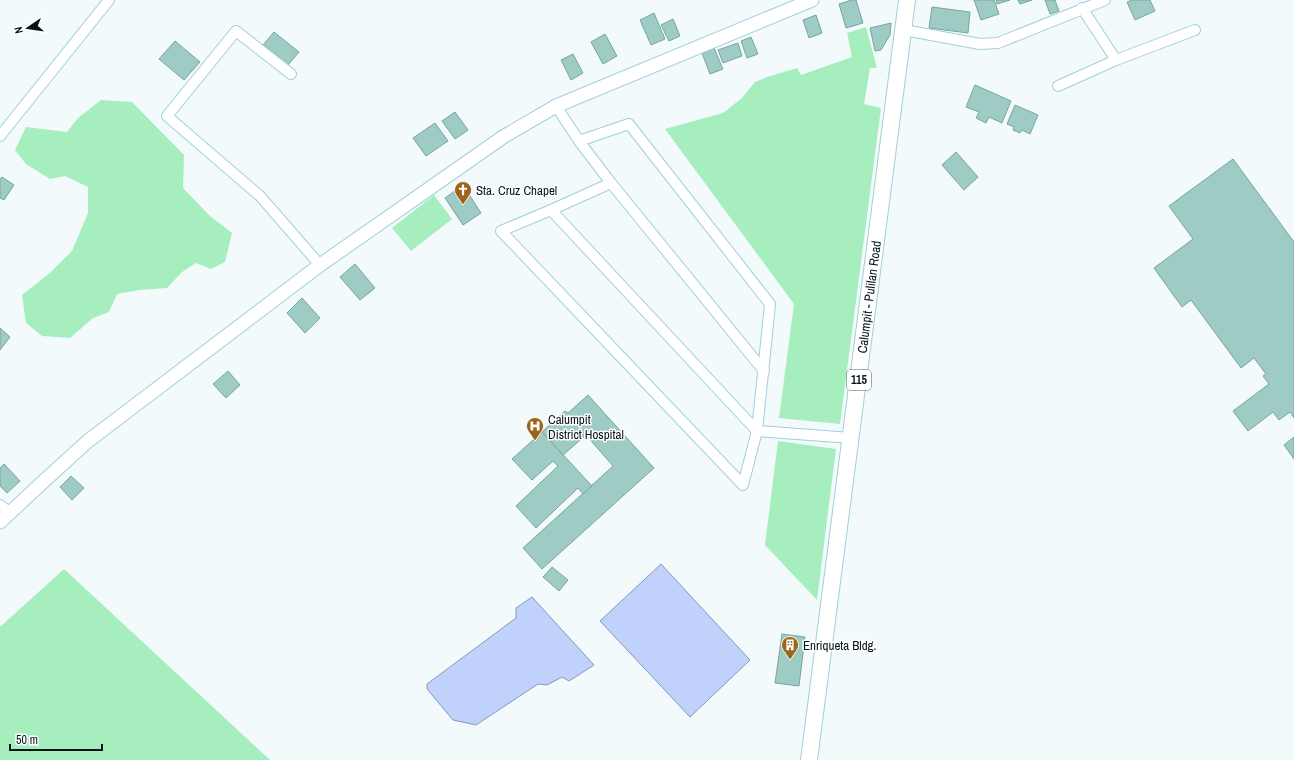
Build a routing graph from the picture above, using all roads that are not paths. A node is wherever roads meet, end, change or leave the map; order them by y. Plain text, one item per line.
1 (109, 0) edge
2 (812, 0) edge
3 (907, 0) edge
4 (1104, 0) edge
5 (1082, 8) junction
6 (904, 30) junction
7 (1195, 30) dead end
8 (1116, 60) junction
9 (291, 74) dead end
10 (1058, 86) dead end
11 (556, 106) junction
12 (0, 136) edge
13 (579, 141) junction
14 (611, 183) junction
15 (551, 210) junction
16 (320, 265) junction
17 (764, 371) junction
18 (757, 430) junction
19 (851, 438) junction
20 (5, 509) edge
21 (0, 522) edge
22 (809, 760) edge

1 - 12 street
2 - 11 street
3 - 6 main road, Calumpit - Pulilan Road / 115
4 - 5 street
5 - 6 street
5 - 8 street
6 - 19 main road, Calumpit - Pulilan Road / 115
7 - 8 street
8 - 10 street
9 - 16 street
11 - 13 street
11 - 16 street
13 - 14 street
13 - 17 street
14 - 15 street
14 - 17 street
15 - 18 street
15 - 18 street
16 - 20 street
17 - 18 street
18 - 19 street
19 - 22 main road, Calumpit - Pulilan Road / 115
20 - 21 street

